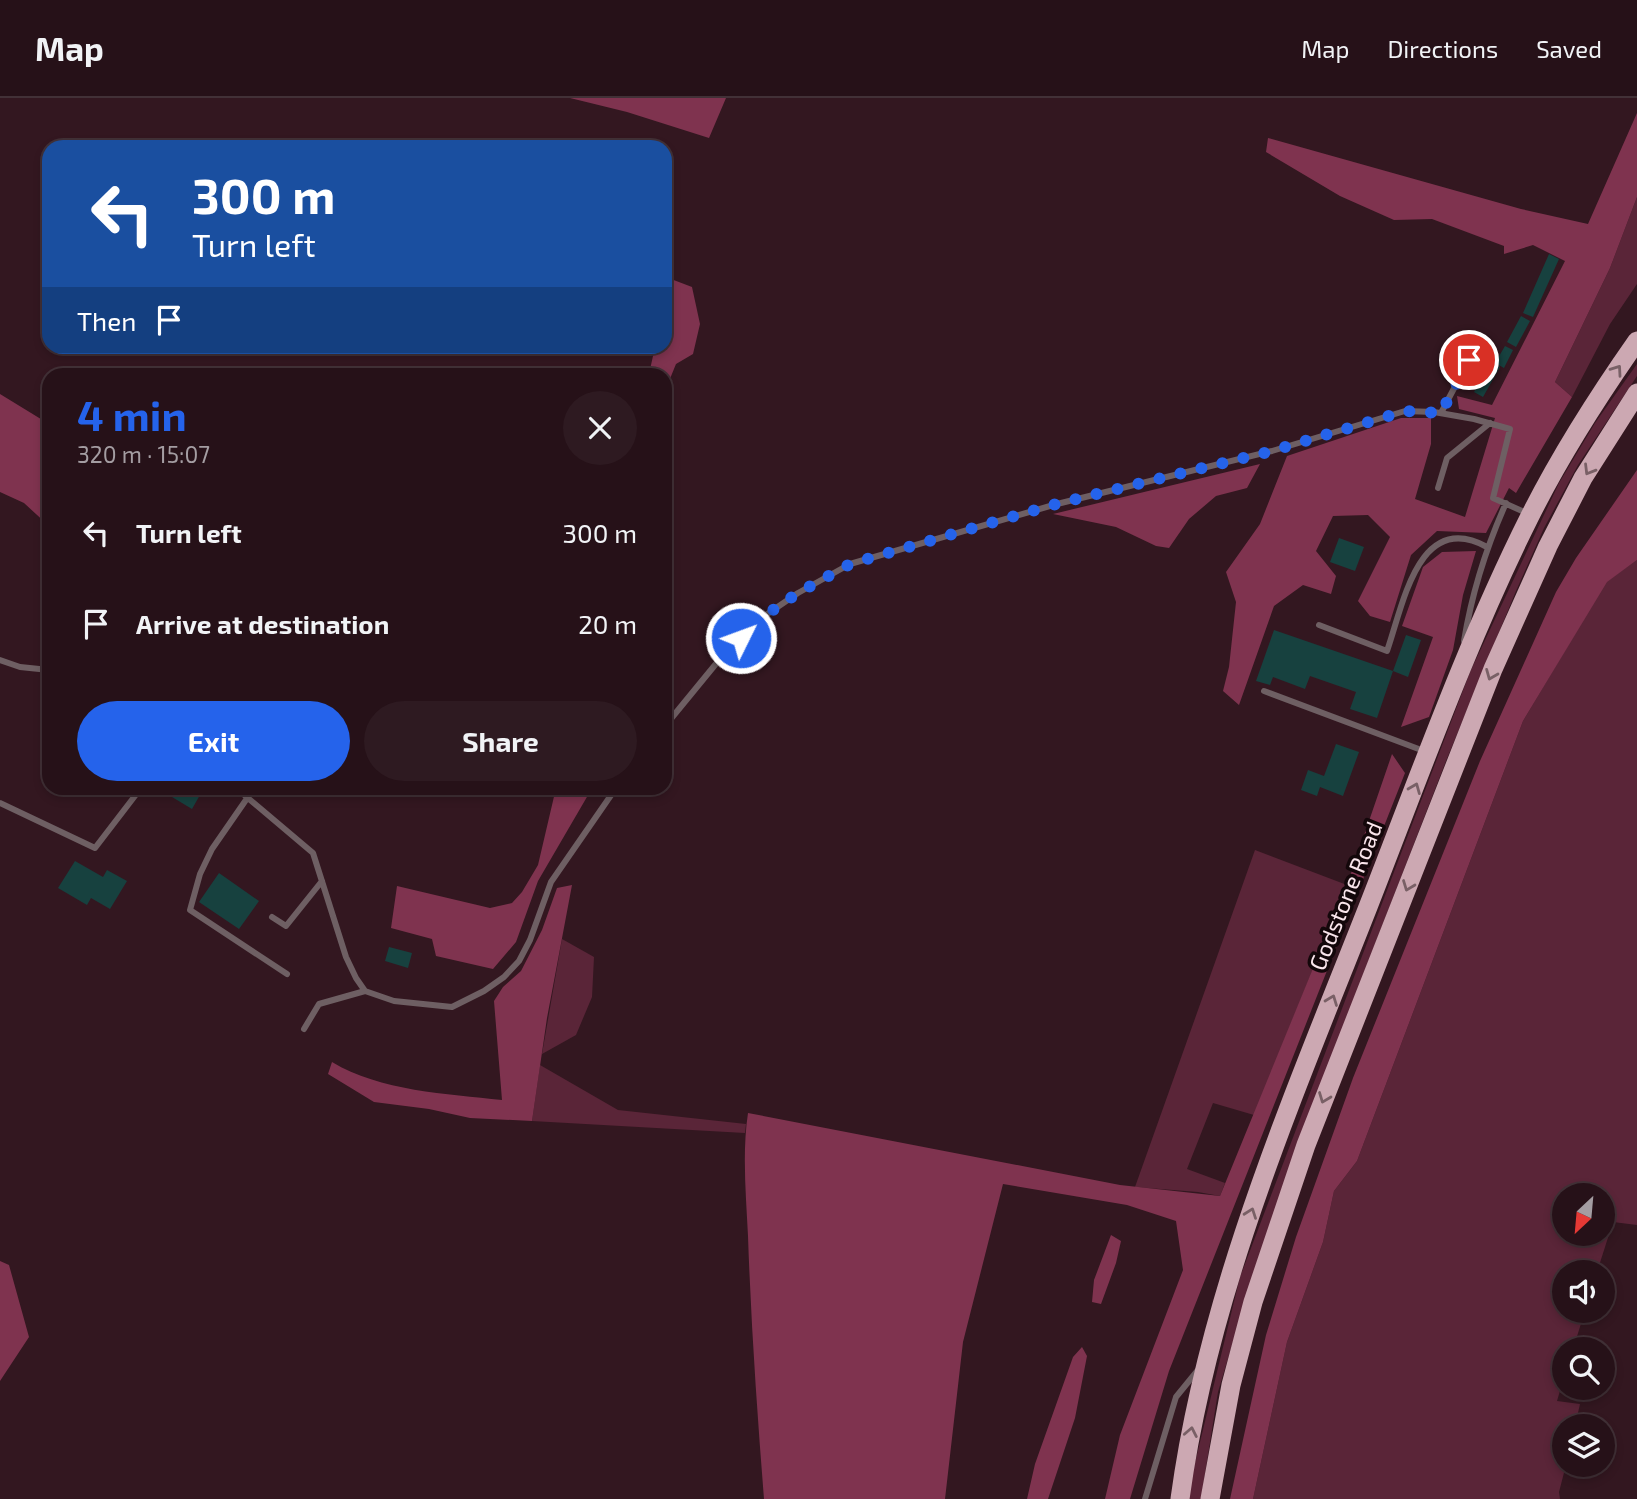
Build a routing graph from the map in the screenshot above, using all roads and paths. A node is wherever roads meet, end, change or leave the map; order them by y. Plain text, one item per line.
1 (1637, 341) edge
2 (1469, 360) dead end
3 (1637, 393) edge
4 (1441, 413) junction
5 (1490, 424) junction
6 (1438, 488) dead end
7 (1506, 503) junction
8 (1531, 515) junction
9 (1487, 547) junction
10 (1319, 625) dead end
11 (0, 660) edge
12 (42, 669) edge
13 (1461, 671) junction
14 (1264, 691) dead end
15 (672, 717) edge
16 (1429, 754) junction
17 (137, 795) edge
18 (246, 795) edge
19 (612, 795) edge
20 (248, 797) junction
21 (0, 803) edge
22 (322, 881) junction
23 (272, 917) dead end
24 (287, 974) dead end
25 (365, 991) junction
26 (304, 1029) dead end
27 (1206, 1361) junction
28 (1145, 1499) edge
29 (1180, 1499) edge
30 (1210, 1499) edge

8 -> 1 highway, Godstone Road
2 - 4 lane
3 -> 30 highway
4 - 5 lane
4 - 15 lane
5 - 6 lane
5 - 7 lane
7 - 8 lane
7 - 9 lane
8 - 13 highway, Godstone Road
9 - 10 lane
9 - 13 lane
11 - 12 lane
13 - 16 highway, Godstone Road
14 - 16 lane
27 -> 16 highway, Godstone Road
17 - 21 lane
18 - 20 lane
19 - 25 lane
20 - 22 lane
20 - 24 lane
22 - 23 lane
22 - 25 lane
25 - 26 lane
27 - 28 lane
29 -> 27 highway, Godstone Road

